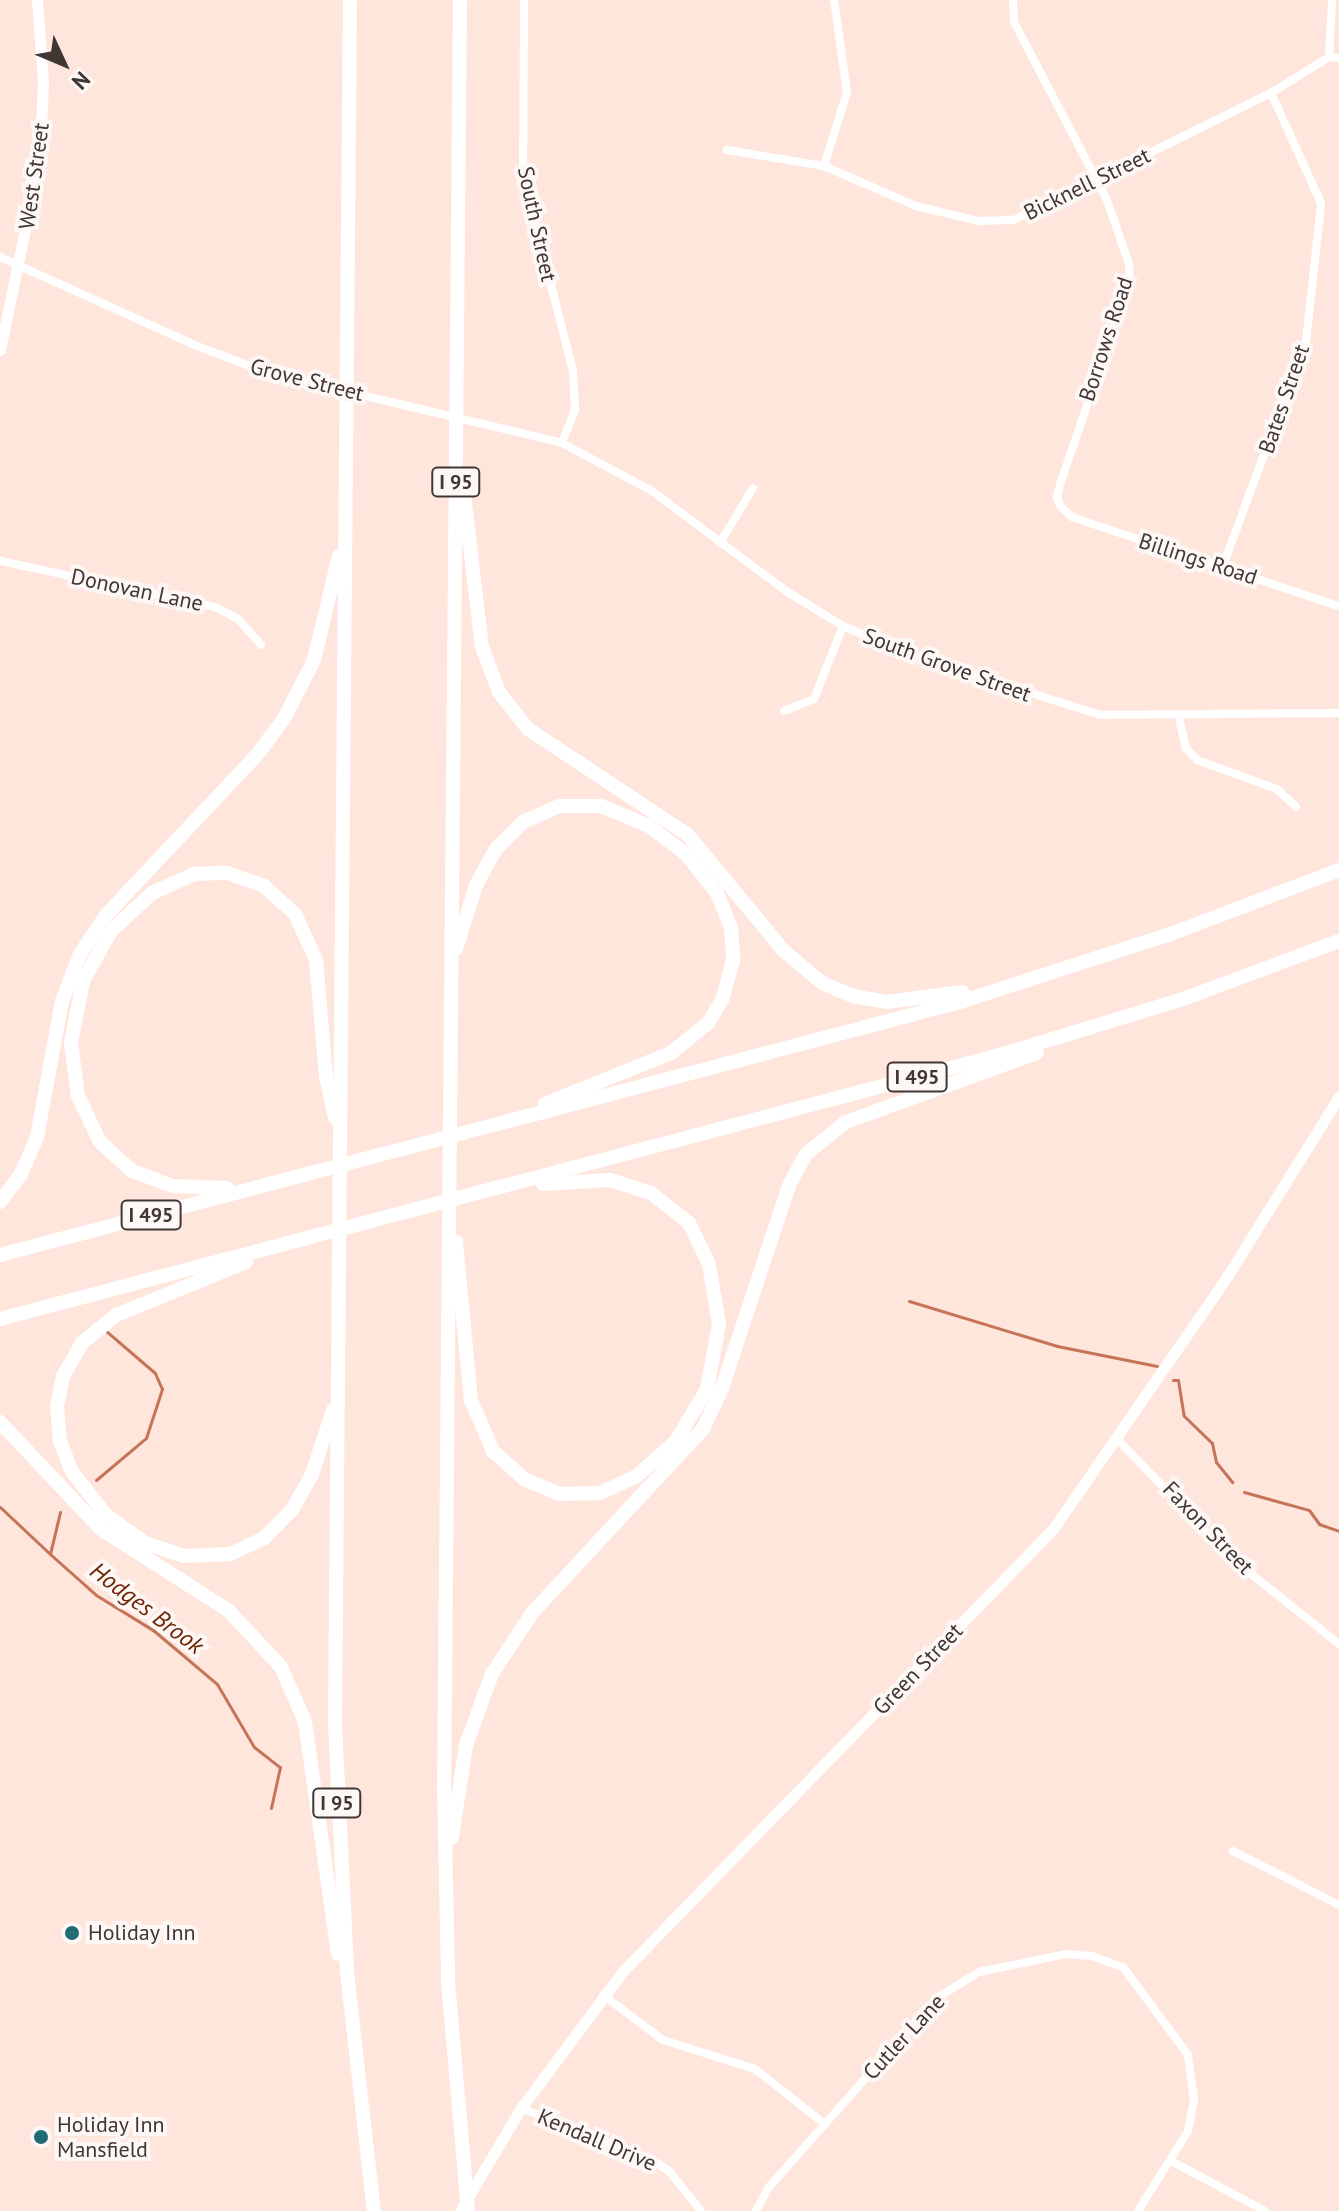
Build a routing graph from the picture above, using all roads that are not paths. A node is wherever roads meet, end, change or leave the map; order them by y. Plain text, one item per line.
1 (37, 0) edge
2 (350, 0) edge
3 (460, 0) edge
4 (524, 0) edge
5 (834, 0) edge
6 (1013, 0) edge
7 (1332, 0) edge
8 (1334, 57) edge
9 (1271, 93) junction
10 (727, 150) dead end
11 (824, 166) junction
12 (1096, 180) junction
13 (0, 257) edge
14 (19, 266) junction
15 (0, 350) edge
16 (456, 436) junction
17 (562, 443) junction
18 (604, 463) joint
19 (753, 488) dead end
20 (1061, 507) joint
21 (346, 528) junction
22 (720, 543) junction
23 (0, 561) edge
24 (1223, 566) junction
25 (1338, 606) edge
26 (843, 626) junction
27 (261, 645) dead end
28 (784, 711) dead end
29 (1339, 713) edge
30 (1179, 718) junction
31 (1296, 807) dead end
32 (1339, 870) edge
33 (1339, 941) edge
34 (451, 964) junction
35 (1064, 970) junction
36 (1146, 1011) junction
37 (1339, 1097) edge
38 (488, 1127) junction
39 (340, 1142) junction
40 (302, 1175) junction
41 (488, 1191) junction
42 (0, 1202) edge
43 (449, 1206) junction
44 (301, 1239) junction
45 (0, 1255) edge
46 (0, 1319) edge
47 (337, 1394) junction
48 (0, 1422) edge
49 (1117, 1439) junction
50 (1339, 1644) edge
51 (1233, 1851) dead end
52 (1339, 1905) edge
53 (447, 1945) junction
54 (603, 1995) junction
55 (350, 2008) junction
56 (521, 2108) junction
57 (825, 2124) junction
58 (1173, 2162) junction
59 (374, 2211) edge
60 (460, 2211) edge
61 (468, 2211) edge
62 (701, 2211) edge
63 (756, 2211) edge
64 (1138, 2211) edge
65 (1265, 2211) edge

1 - 14 main road, West Street
2 - 21 highway, I 95
3 - 16 highway, I 95
4 - 17 street, South Street
5 - 11 street
6 - 12 street, Borrows Road
7 - 8 street
8 - 9 street, Bicknell Street
9 - 12 street, Bicknell Street
9 - 24 street, Bates Street
10 - 11 street, Bicknell Street
11 - 12 street, Bicknell Street
12 - 20 street, Borrows Road
13 - 14 street, Grove Street
14 - 15 main road, West Street
14 - 17 street, Grove Street
16 - 34 highway, I 95
16 - 35 highway
17 - 18 street, Grove Street
18 - 22 street, South Grove Street
19 - 22 street
20 - 24 street, Billings Road
21 - 39 highway, I 95
21 - 42 highway
22 - 26 street, South Grove Street
23 - 27 street, Donovan Lane
24 - 25 street, Billings Road
26 - 28 street
26 - 30 street, South Grove Street
29 - 30 street, South Grove Street
30 - 31 street
32 - 35 highway, I 495
33 - 36 highway, I 495
34 - 38 highway
34 - 43 highway, I 95
35 - 38 highway, I 495
36 - 41 highway, I 495
36 - 53 highway
37 - 49 main road, Green Street
38 - 40 highway, I 495
39 - 40 highway
39 - 47 highway, I 95
40 - 45 highway, I 495
41 - 43 highway
41 - 44 highway, I 495
43 - 53 highway, I 95
44 - 46 highway, I 495
44 - 47 highway
47 - 55 highway, I 95
48 - 55 highway
49 - 50 street, Faxon Street
49 - 54 main road, Green Street
51 - 52 street
53 - 61 highway, I 95
54 - 56 main road, Green Street
54 - 57 street
55 - 59 highway, I 95
56 - 60 main road, Green Street
56 - 62 street, Kendall Drive
57 - 58 street, Cutler Lane
57 - 63 street, Cutler Lane
58 - 64 street
58 - 65 street

